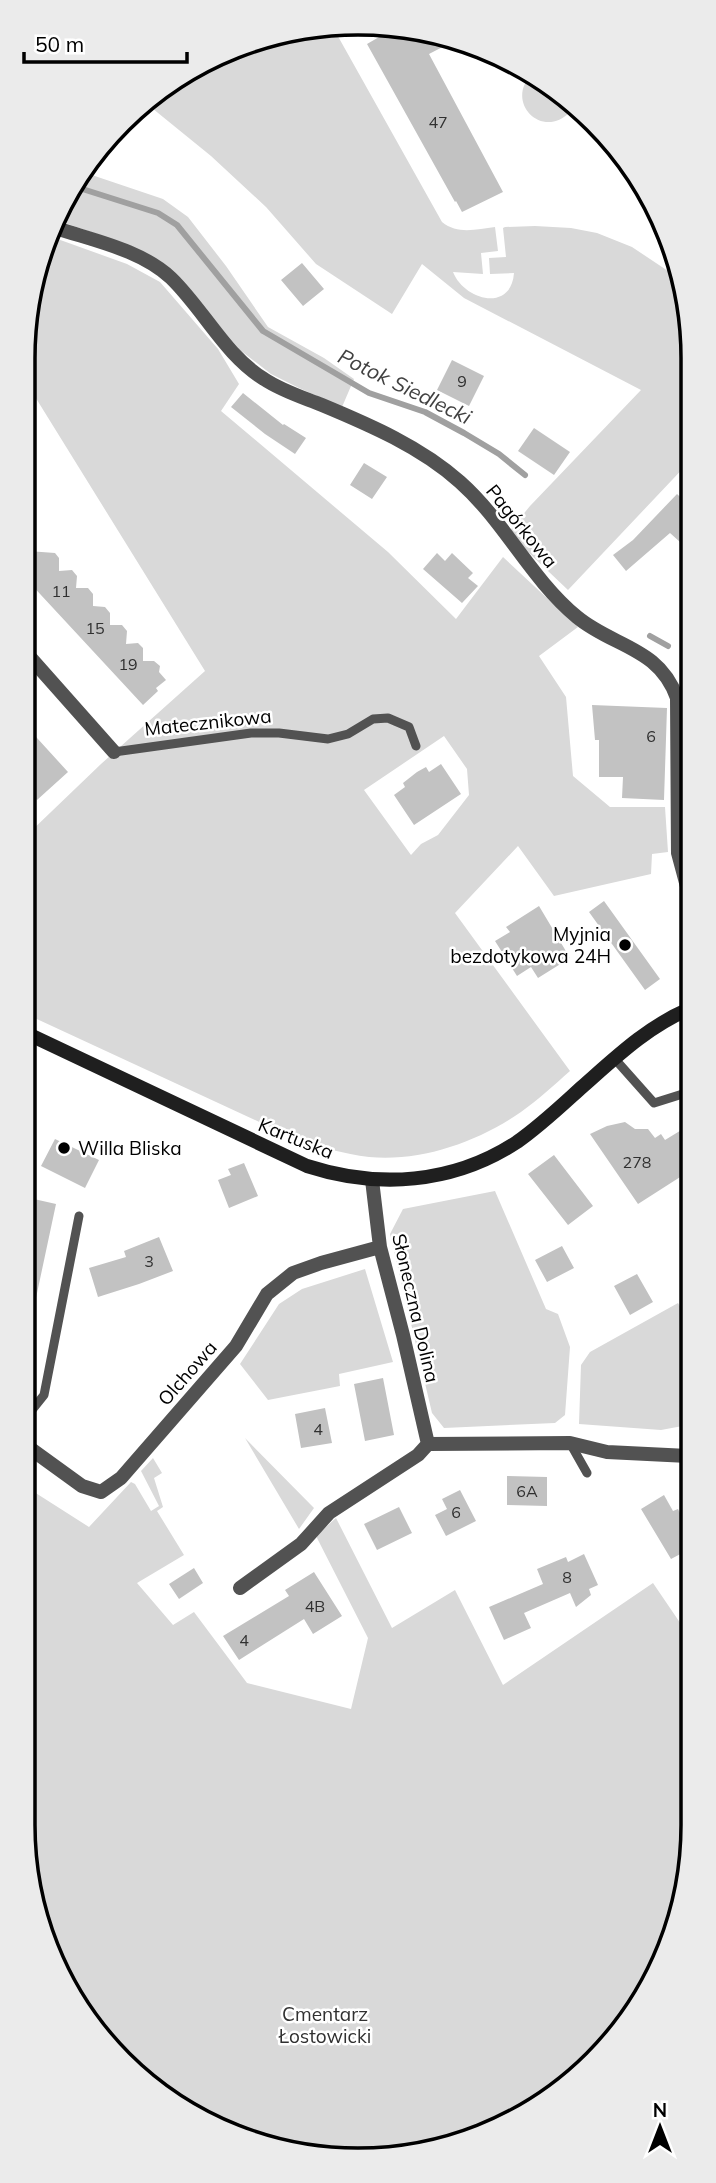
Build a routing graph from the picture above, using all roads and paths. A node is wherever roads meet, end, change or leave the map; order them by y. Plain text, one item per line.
1 (62, 230) edge
2 (35, 664) edge
3 (416, 746) dead end
4 (114, 752) joint
5 (681, 864) edge
6 (681, 1013) edge
7 (35, 1037) edge
8 (614, 1058) junction
9 (681, 1095) edge
10 (372, 1180) junction
11 (79, 1216) dead end
12 (380, 1247) junction
13 (35, 1406) edge
14 (570, 1443) junction
15 (428, 1444) junction
16 (35, 1452) edge
17 (681, 1456) edge
18 (587, 1473) dead end
19 (240, 1588) dead end

1 - 5 street, Pagórkowa
2 - 4 street, Matecznikowa
3 - 4 lane, Matecznikowa
6 - 8 street, Kartuska
7 - 10 street, Kartuska
8 - 9 lane
8 - 10 street, Kartuska
10 - 12 street, Słoneczna Dolina
11 - 13 lane
12 - 15 street, Słoneczna Dolina
12 - 16 street, Olchowa
14 - 15 street
14 - 17 street
14 - 18 lane
15 - 19 street

